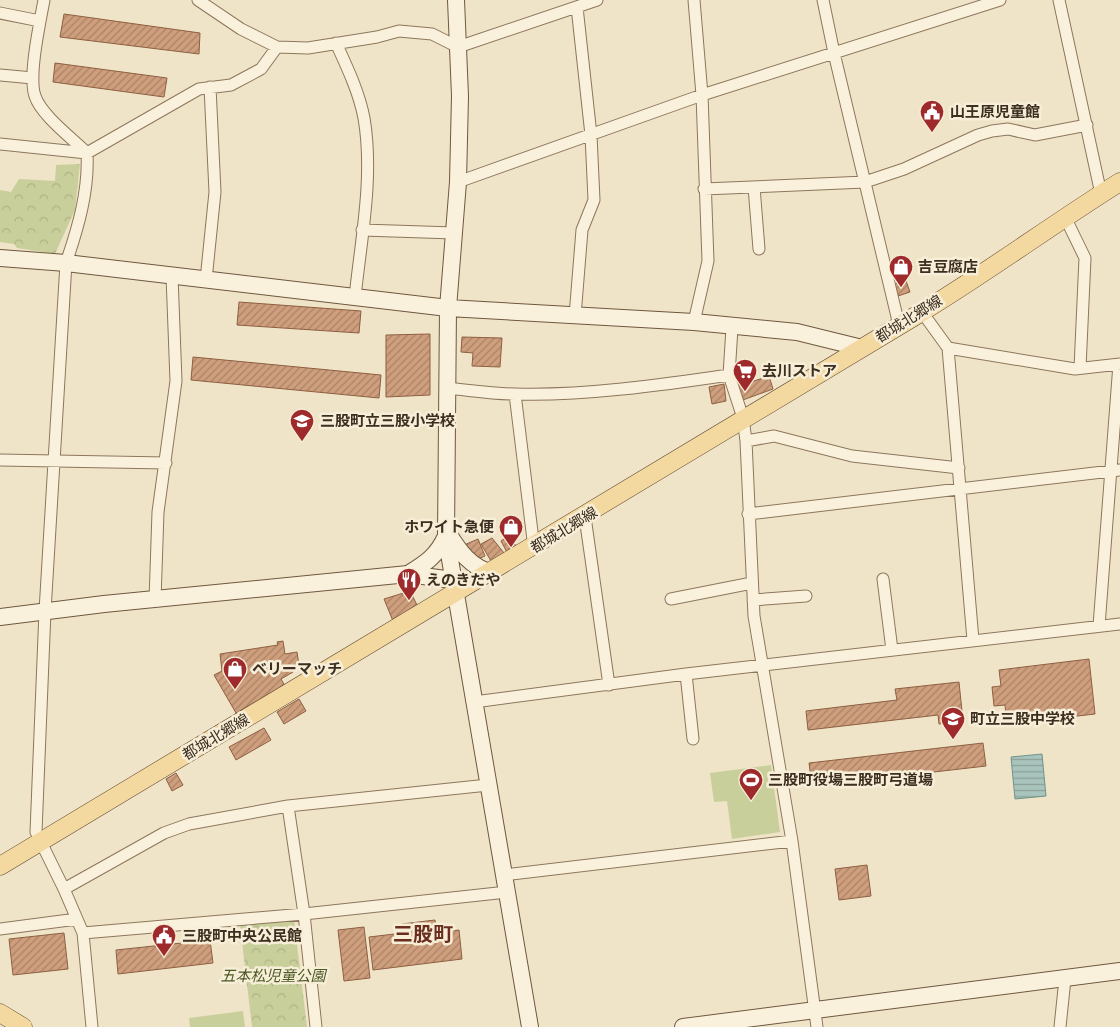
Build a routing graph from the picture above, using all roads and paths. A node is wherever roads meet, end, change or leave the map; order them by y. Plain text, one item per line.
1 (44, 0) edge
2 (198, 0) edge
3 (456, 0) edge
4 (597, 0) edge
5 (694, 0) edge
6 (823, 0) edge
7 (1000, 0) edge
8 (1059, 0) edge
9 (577, 7) junction
10 (0, 13) edge
11 (40, 21) junction
12 (336, 43) junction
13 (277, 47) junction
14 (458, 47) junction
15 (834, 53) junction
16 (0, 75) edge
17 (33, 78) junction
18 (210, 87) junction
19 (702, 95) junction
20 (1088, 125) junction
21 (591, 135) junction
22 (0, 144) edge
23 (87, 153) junction
24 (458, 182) junction
25 (866, 182) junction
26 (1120, 182) edge
27 (754, 187) junction
28 (704, 189) junction
29 (1101, 194) junction
30 (1065, 218) junction
31 (362, 230) junction
32 (454, 234) junction
33 (758, 249) dead end
34 (0, 258) edge
35 (66, 263) junction
36 (172, 276) junction
37 (206, 280) junction
38 (355, 297) junction
39 (448, 308) junction
40 (922, 312) junction
41 (575, 316) junction
42 (694, 322) junction
43 (899, 325) junction
44 (732, 328) junction
45 (862, 348) junction
46 (948, 348) junction
47 (1120, 364) edge
48 (1080, 368) junction
49 (729, 375) junction
50 (446, 388) junction
51 (515, 394) junction
52 (743, 418) junction
53 (746, 442) junction
54 (0, 460) edge
55 (53, 462) junction
56 (166, 463) junction
57 (958, 468) junction
58 (1115, 471) edge
59 (960, 489) junction
60 (748, 514) junction
61 (585, 517) junction
62 (446, 532) junction
63 (534, 548) junction
64 (493, 572) junction
65 (408, 574) junction
66 (883, 579) dead end
67 (752, 583) junction
68 (454, 588) junction
69 (806, 596) dead end
70 (671, 599) dead end
71 (155, 600) junction
72 (753, 600) junction
73 (45, 611) junction
74 (0, 617) edge
75 (1120, 624) edge
76 (1099, 626) junction
77 (973, 640) junction
78 (892, 650) junction
79 (762, 665) junction
80 (686, 674) junction
81 (609, 685) junction
82 (474, 702) junction
83 (693, 739) dead end
84 (488, 785) junction
85 (288, 806) junction
86 (41, 841) junction
87 (792, 841) junction
88 (0, 866) edge
89 (504, 875) junction
90 (64, 888) junction
91 (507, 892) junction
92 (304, 914) junction
93 (77, 919) junction
94 (0, 929) edge
95 (82, 933) junction
96 (1120, 971) edge
97 (1065, 979) junction
98 (815, 1010) junction
99 (0, 1013) edge
100 (23, 1027) edge
101 (92, 1027) edge
102 (316, 1027) edge
103 (530, 1027) edge
104 (683, 1027) edge
105 (817, 1027) edge
106 (1060, 1027) edge

1 - 11 street
2 - 13 street
3 - 14 street
4 - 9 street
5 - 19 street
6 - 15 street
7 - 15 street
8 - 20 street
9 - 14 street
9 - 21 street
10 - 11 street
11 - 17 street
12 - 13 street
12 - 14 street
12 - 31 street
13 - 18 street
14 - 24 street
15 - 19 street
15 - 25 street
16 - 17 street
17 - 23 street
18 - 23 street
18 - 37 street
19 - 21 street
19 - 28 street
20 - 25 street
20 - 29 street
21 - 24 street
21 - 41 street
22 - 23 street
23 - 35 street
24 - 32 street
25 - 27 street
25 - 43 street
26 - 29 main road, 都城北郷線
27 - 28 street
27 - 33 street
28 - 42 street
29 - 30 main road, 都城北郷線
30 - 40 main road, 都城北郷線
30 - 48 street
31 - 32 street
31 - 38 street
32 - 39 street
34 - 35 street
35 - 36 street
35 - 55 street
36 - 37 street
36 - 56 street
37 - 38 street
38 - 39 street
39 - 41 street
39 - 50 street
40 - 43 main road, 都城北郷線
40 - 46 street
41 - 42 street
42 - 44 street
43 - 45 main road, 都城北郷線
44 - 45 street
44 - 49 street
45 - 52 main road, 都城北郷線
46 - 48 street
46 - 57 street
47 - 48 street
47 - 58 street
49 - 51 street
49 - 52 street
50 - 51 street
50 - 62 street
51 - 63 street
52 - 53 street
52 - 61 main road, 都城北郷線
53 - 57 street
53 - 60 street
54 - 55 street
55 - 56 street
55 - 73 street
56 - 71 street
57 - 59 street
58 - 59 street
58 - 76 street
59 - 60 street
59 - 77 street
60 - 67 street
61 - 63 main road, 都城北郷線
61 - 81 street
62 - 64 street
62 - 65 street
62 - 68 street
63 - 64 main road, 都城北郷線
64 - 68 main road, 都城北郷線
65 - 68 street
65 - 71 street
66 - 78 street
67 - 70 street
67 - 72 street
68 - 82 street
68 - 86 main road, 都城北郷線
69 - 72 street
71 - 73 street
72 - 79 street
73 - 74 street
73 - 86 street
75 - 76 street
76 - 77 street
77 - 78 street
78 - 79 street
79 - 80 street
79 - 87 street
80 - 81 street
80 - 83 street
81 - 82 street
82 - 84 street
84 - 85 street
84 - 89 street
85 - 90 street
85 - 92 street
86 - 88 main road, 都城北郷線
86 - 90 street
87 - 89 street
87 - 98 street
89 - 91 street
90 - 93 street
91 - 92 street
91 - 103 street
92 - 95 street
92 - 102 street
93 - 94 street
93 - 95 street
95 - 101 street
96 - 97 street
97 - 98 street
97 - 106 street
98 - 104 street
98 - 105 street
99 - 100 main road

